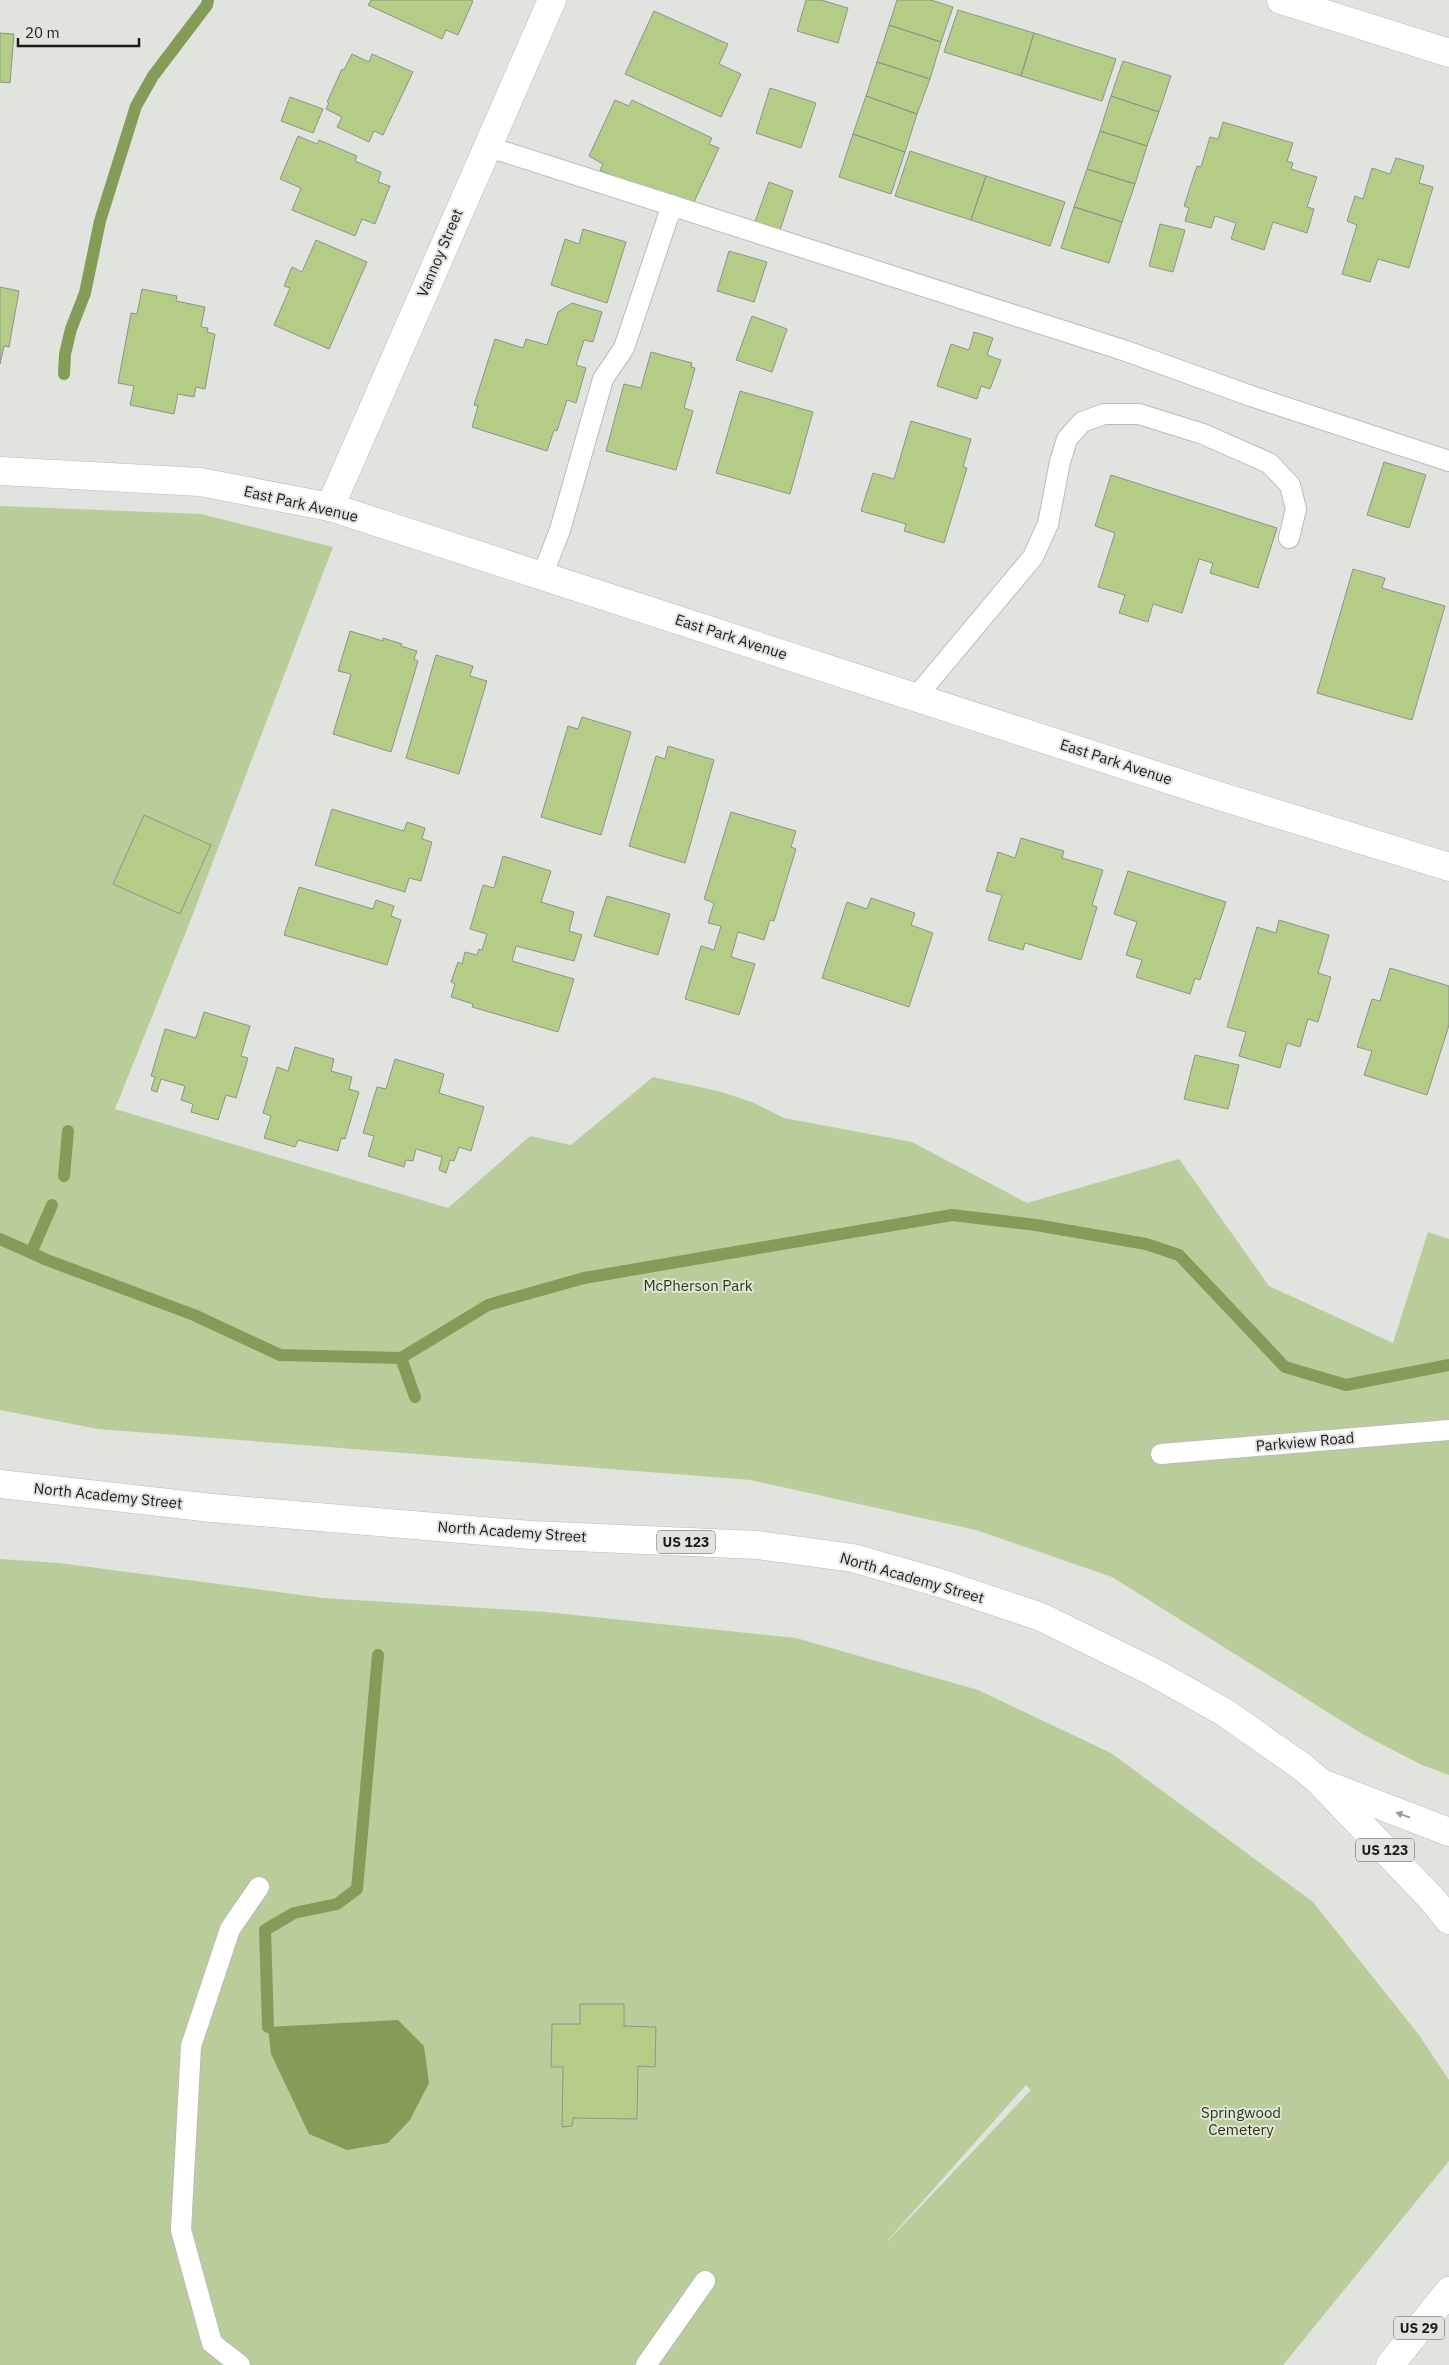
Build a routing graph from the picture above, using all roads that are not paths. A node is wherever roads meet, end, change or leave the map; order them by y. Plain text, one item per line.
1 (552, 0) edge
2 (1281, 0) edge
3 (1449, 53) edge
4 (486, 146) junction
5 (672, 205) junction
6 (1449, 461) edge
7 (0, 471) edge
8 (330, 507) junction
9 (1289, 538) dead end
10 (542, 576) junction
11 (916, 697) junction
12 (1449, 867) edge
13 (1449, 1430) edge
14 (1161, 1454) dead end
15 (0, 1484) edge
16 (1319, 1781) junction
17 (1449, 1832) edge
18 (259, 1887) dead end
19 (1449, 1920) edge
20 (705, 2281) dead end
21 (1449, 2291) edge
22 (240, 2365) edge
23 (646, 2365) edge
24 (1390, 2365) edge

1 - 4 main road, Vannoy Street
2 - 3 main road
4 - 5 lane
4 - 8 main road, Vannoy Street
5 - 6 lane
5 - 10 lane
7 - 8 main road, East Park Avenue
8 - 10 main road, East Park Avenue
9 - 11 lane
10 - 11 main road, East Park Avenue
11 - 12 main road, East Park Avenue
13 - 14 lane, Parkview Road
15 - 16 main road, North Academy Street / US 123
17 -> 16 main road
16 - 19 main road, North Academy Street / US 123
18 - 22 lane
20 - 23 lane
21 - 24 main road, US 29

